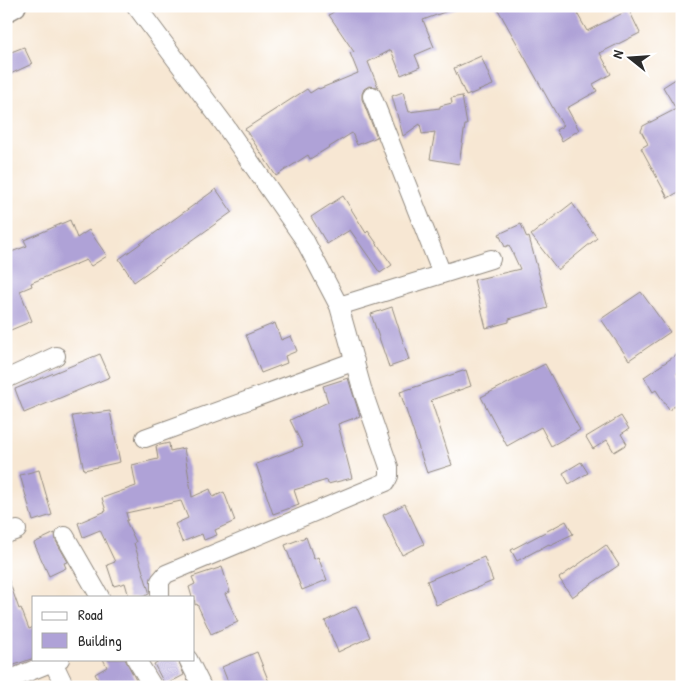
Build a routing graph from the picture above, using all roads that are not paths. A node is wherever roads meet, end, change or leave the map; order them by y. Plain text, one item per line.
1 (15, 6) edge
2 (136, 6) edge
3 (6, 11) edge
4 (372, 96) dead end
5 (491, 259) dead end
6 (442, 274) junction
7 (339, 306) junction
8 (56, 356) dead end
9 (354, 361) junction
10 (6, 379) edge
11 (145, 438) dead end
12 (65, 536) dead end
13 (99, 596) edge
14 (160, 596) edge
15 (137, 660) edge
16 (188, 660) edge
17 (56, 661) edge
18 (6, 680) edge
19 (65, 687) edge
20 (152, 687) edge
21 (202, 687) edge

1 - 3 main road
2 - 7 street
4 - 6 street
5 - 6 street
6 - 7 street
7 - 9 street
8 - 10 street
9 - 11 street
9 - 14 street
12 - 13 street
15 - 20 street
16 - 21 street
17 - 18 street
17 - 19 street

